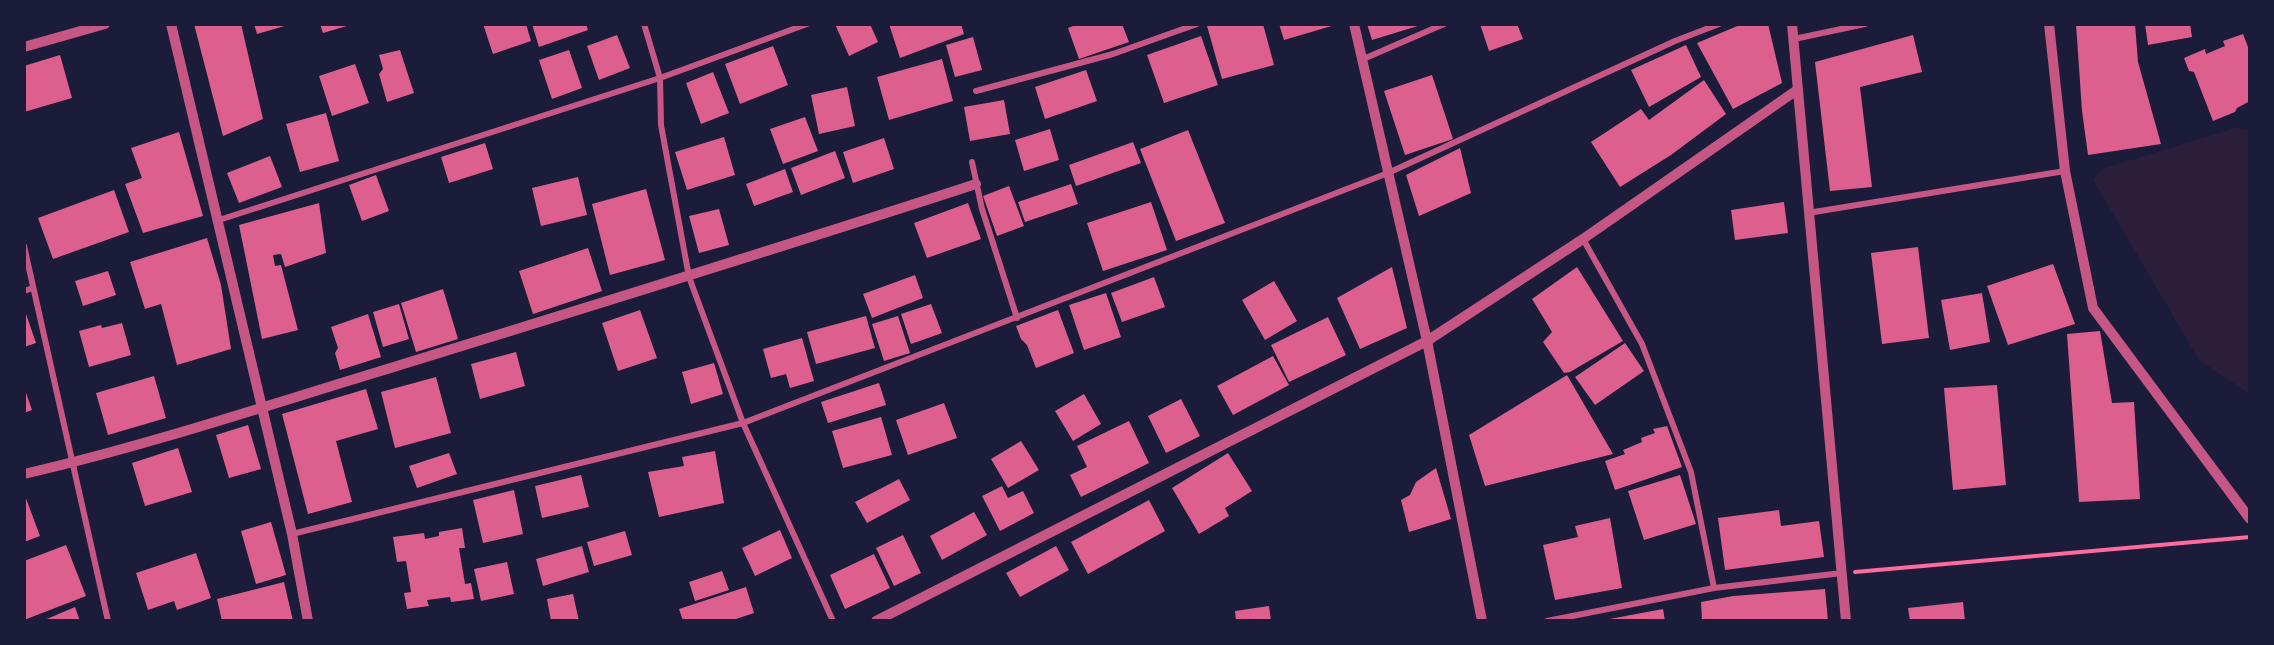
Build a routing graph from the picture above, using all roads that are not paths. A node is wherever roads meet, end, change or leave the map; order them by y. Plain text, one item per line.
1 (105, 24) edge
2 (171, 24) edge
3 (644, 24) edge
4 (807, 24) edge
5 (1197, 24) edge
6 (1354, 24) edge
7 (1444, 24) edge
8 (1719, 24) edge
9 (1792, 24) edge
10 (1865, 24) edge
11 (2049, 24) edge
12 (1794, 39) junction
13 (24, 47) edge
14 (1361, 60) junction
15 (660, 78) junction
16 (1797, 90) junction
17 (976, 91) dead end
18 (972, 162) dead end
19 (2065, 171) junction
20 (1388, 173) junction
21 (976, 184) junction
22 (1808, 213) junction
23 (219, 220) junction
24 (1583, 238) junction
25 (24, 246) edge
26 (689, 277) junction
27 (33, 288) junction
28 (24, 291) edge
29 (1017, 318) junction
30 (1427, 341) junction
31 (261, 407) junction
32 (743, 423) junction
33 (71, 463) junction
34 (24, 474) edge
35 (2250, 519) edge
36 (292, 534) junction
37 (1842, 573) junction
38 (1714, 588) junction
39 (108, 621) edge
40 (308, 621) edge
41 (833, 621) edge
42 (876, 621) edge
43 (1482, 621) edge
44 (1547, 621) edge
45 (1846, 621) edge

1 - 13 street
2 - 23 street
3 - 15 street
4 - 15 street
5 - 17 street
6 - 14 street
7 - 14 street
8 - 20 street
9 - 12 street
10 - 12 street
11 - 19 street
12 - 16 street
14 - 20 street
15 - 23 street
15 - 26 street
16 - 22 street
16 - 24 street
18 - 21 street
19 - 22 street
19 - 35 street
20 - 29 street
20 - 30 street
21 - 26 street
21 - 29 street
22 - 37 street
23 - 31 street
24 - 30 street
24 - 38 street
25 - 27 street
26 - 31 street
26 - 32 street
27 - 28 street
27 - 33 street
29 - 32 street
30 - 42 street
30 - 43 street
31 - 33 street
31 - 36 street
32 - 36 street
32 - 41 street
33 - 34 street
33 - 39 street
36 - 40 street
37 - 38 street
37 - 45 street
38 - 44 street

